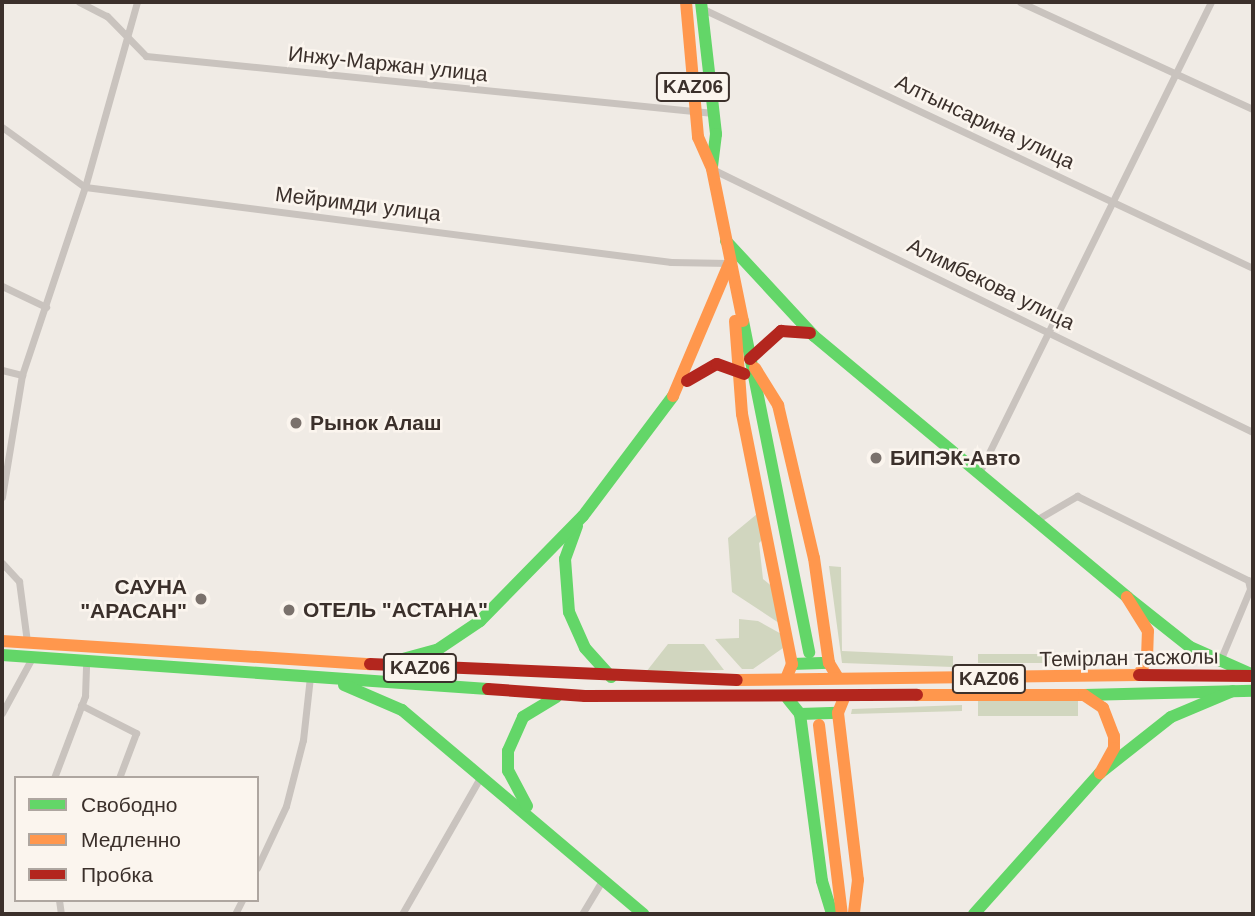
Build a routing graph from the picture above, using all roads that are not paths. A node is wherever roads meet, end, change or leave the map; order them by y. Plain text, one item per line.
1 (79, 2) edge
2 (137, 2) edge
3 (686, 2) edge
4 (1020, 2) edge
5 (1211, 2) edge
6 (701, 5) edge
7 (125, 36) junction
8 (1175, 71) junction
9 (1253, 108) edge
10 (713, 113) junction
11 (696, 114) junction
12 (2, 127) edge
13 (712, 169) junction
14 (85, 187) junction
15 (1113, 201) junction
16 (726, 241) junction
17 (729, 263) junction
18 (1253, 268) edge
19 (2, 286) edge
20 (734, 292) junction
21 (46, 307) junction
22 (1047, 330) junction
23 (814, 336) junction
24 (750, 359) junction
25 (2, 370) edge
26 (736, 370) junction
27 (22, 375) junction
28 (753, 379) junction
29 (677, 391) junction
30 (1253, 432) edge
31 (979, 473) junction
32 (2, 497) edge
33 (583, 516) junction
34 (1035, 521) junction
35 (2, 563) edge
36 (1127, 597) junction
37 (2, 641) edge
38 (27, 643) junction
39 (809, 652) dead end
40 (2, 655) edge
41 (32, 658) junction
42 (86, 663) junction
43 (343, 663) junction
44 (829, 663) junction
45 (1219, 663) junction
46 (792, 664) junction
47 (1139, 676) junction
48 (1253, 676) edge
49 (310, 677) junction
50 (611, 677) junction
51 (838, 678) junction
52 (327, 679) junction
53 (786, 679) junction
54 (1233, 691) junction
55 (1253, 691) edge
56 (565, 695) junction
57 (1084, 695) junction
58 (844, 698) junction
59 (788, 699) junction
60 (81, 705) junction
61 (2, 713) edge
62 (838, 713) junction
63 (800, 714) junction
64 (818, 725) dead end
65 (1100, 773) junction
66 (55, 776) edge
67 (121, 776) edge
68 (480, 778) junction
69 (541, 824) junction
70 (259, 864) edge
71 (603, 879) junction
72 (402, 914) edge
73 (582, 914) edge
74 (643, 914) edge
75 (832, 914) edge
76 (842, 914) edge
77 (855, 914) edge
78 (974, 914) edge

1 - 7 street, Инжу-Маржан улица
2 - 7 street
3 - 11 main road, KАZ06
4 - 8 street
5 - 8 street
6 - 10 main road, KАZ06
6 - 15 street, Алтынсарина улица
7 - 11 street, Инжу-Маржан улица
7 - 14 street
8 - 9 street
8 - 15 street
10 - 11 street, Инжу-Маржан улица
10 - 13 main road, KАZ06
11 - 13 main road, KАZ06
12 - 14 street, Мейримди улица
13 - 16 main road, KАZ06
13 - 22 street, Алимбекова улица
14 - 17 street, Мейримди улица
14 - 21 street
15 - 18 street, Алтынсарина улица
15 - 22 street
16 - 17 main road, KАZ06
16 - 23 main road
17 - 20 main road, KАZ06
17 - 29 main road, KАZ06
19 - 21 street
20 - 24 main road, KАZ06
20 - 26 main road
21 - 27 street
22 - 30 street, Алимбекова улица
22 - 31 street
23 - 24 main road
23 - 31 main road
24 - 28 main road, KАZ06
24 - 44 main road
25 - 27 street
26 - 28 main road
26 - 29 main road
26 - 46 main road
27 - 32 street
28 - 39 main road, KАZ06
29 - 33 main road, KАZ06
31 - 34 main road
33 - 43 main road, KАZ06
33 - 50 main road
34 - 36 main road
34 - 45 street
35 - 38 street
36 - 45 main road
36 - 47 main road
37 - 38 main road, KАZ06
38 - 43 main road, KАZ06
40 - 41 main road, KАZ06
41 - 42 main road, KАZ06
41 - 61 street
42 - 49 main road, KАZ06
42 - 60 street
43 - 50 main road, KАZ06
44 - 46 main road
44 - 51 main road
45 - 48 main road
46 - 53 main road
47 - 48 main road, Темірлан тасжолы
47 - 51 main road, Темірлан тасжолы / KАZ06
49 - 52 main road, KАZ06
49 - 70 street
50 - 53 main road, KАZ06
51 - 53 main road, KАZ06
52 - 56 main road, KАZ06
52 - 68 main road
54 - 55 main road, Темірлан тасжолы
54 - 57 main road, Темірлан тасжолы
54 - 65 main road
56 - 59 main road, KАZ06
56 - 69 main road
57 - 58 main road, Темірлан тасжолы / KАZ06
57 - 65 main road
58 - 59 main road, KАZ06
58 - 62 main road
59 - 63 main road
60 - 66 street
60 - 67 street
62 - 63 main road
62 - 77 main road
63 - 75 main road
64 - 76 main road
65 - 78 main road
68 - 69 main road
68 - 72 street
69 - 71 main road
71 - 73 street
71 - 74 main road

